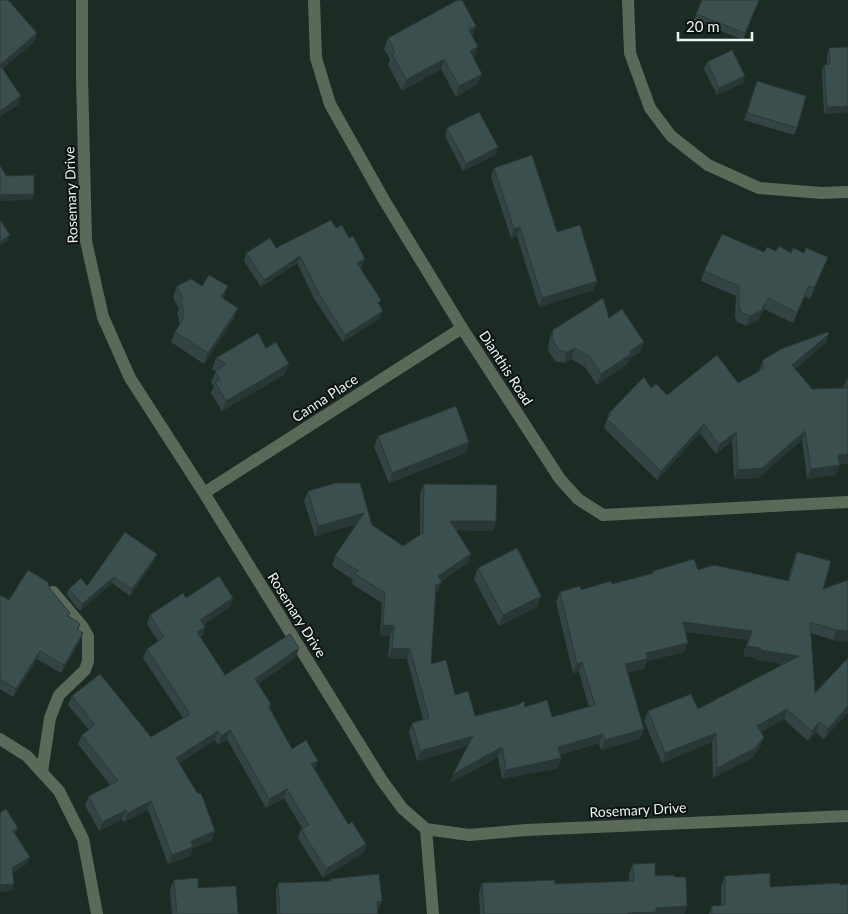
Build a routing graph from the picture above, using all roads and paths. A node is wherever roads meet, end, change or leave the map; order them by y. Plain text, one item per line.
1 (82, 0) edge
2 (314, 0) edge
3 (628, 0) edge
4 (848, 192) edge
5 (462, 328) junction
6 (204, 493) junction
7 (848, 502) edge
8 (53, 592) edge
9 (0, 739) edge
10 (42, 772) junction
11 (848, 816) edge
12 (426, 829) junction
13 (97, 914) edge
14 (433, 914) edge

1 - 6 street, Rosemary Drive
2 - 5 street, Dianthis Road
3 - 4 street
5 - 6 street, Canna Place
5 - 7 street, Dianthis Road
6 - 12 street, Rosemary Drive
8 - 10 street
9 - 10 street
10 - 13 street
11 - 12 street, Rosemary Drive
12 - 14 street

